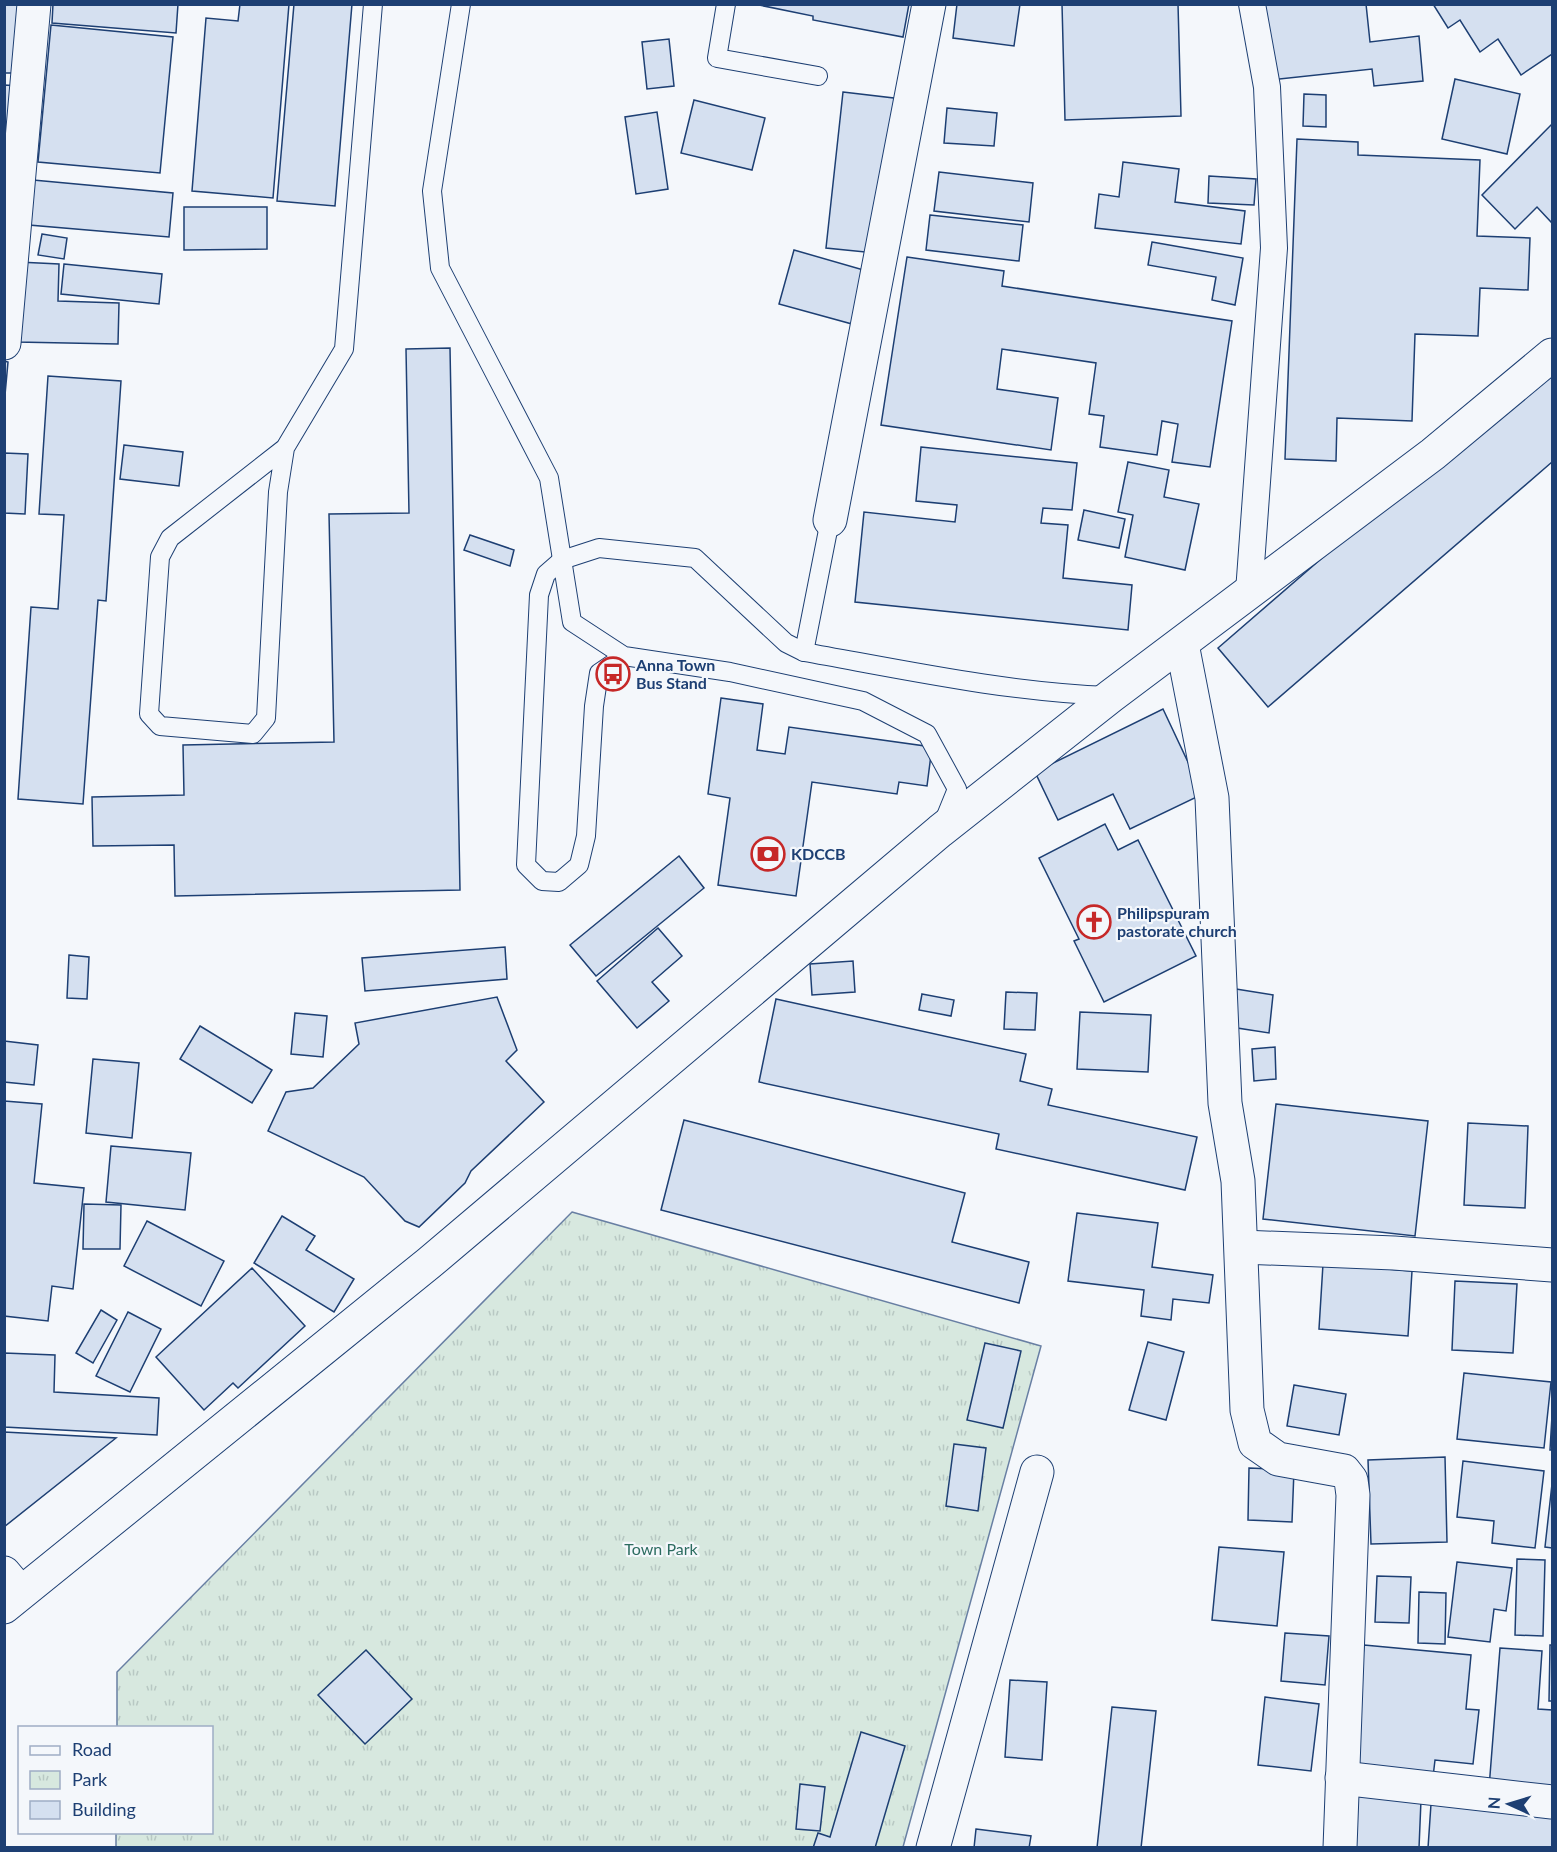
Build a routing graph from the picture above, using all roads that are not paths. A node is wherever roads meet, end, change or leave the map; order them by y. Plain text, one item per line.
1 (34, 4) edge
2 (373, 4) edge
3 (462, 4) edge
4 (726, 4) edge
5 (929, 4) edge
6 (1252, 4) edge
7 (818, 76) dead end
8 (4, 343) edge
9 (1552, 355) edge
10 (285, 448) junction
11 (830, 520) joint
12 (562, 560) junction
13 (1250, 592) junction
14 (1182, 644) junction
15 (804, 652) junction
16 (624, 656) junction
17 (1111, 696) junction
18 (940, 831) junction
19 (1242, 1247) junction
20 (1552, 1265) edge
21 (1038, 1473) dead end
22 (10, 1590) edge
23 (1342, 1778) junction
24 (1552, 1802) edge
25 (933, 1848) edge
26 (1340, 1848) edge

1 - 8 street
2 - 10 lane
3 - 12 lane
4 - 7 lane
5 - 11 street
6 - 13 street
9 - 13 street
10 - 10 lane
11 - 15 lane
12 - 15 lane
12 - 16 lane
12 - 16 lane
13 - 14 street
14 - 17 street
14 - 19 street
15 - 17 lane
16 - 18 lane
17 - 18 street
18 - 22 street
19 - 20 street
19 - 23 street
21 - 25 street
23 - 24 street
23 - 26 street

